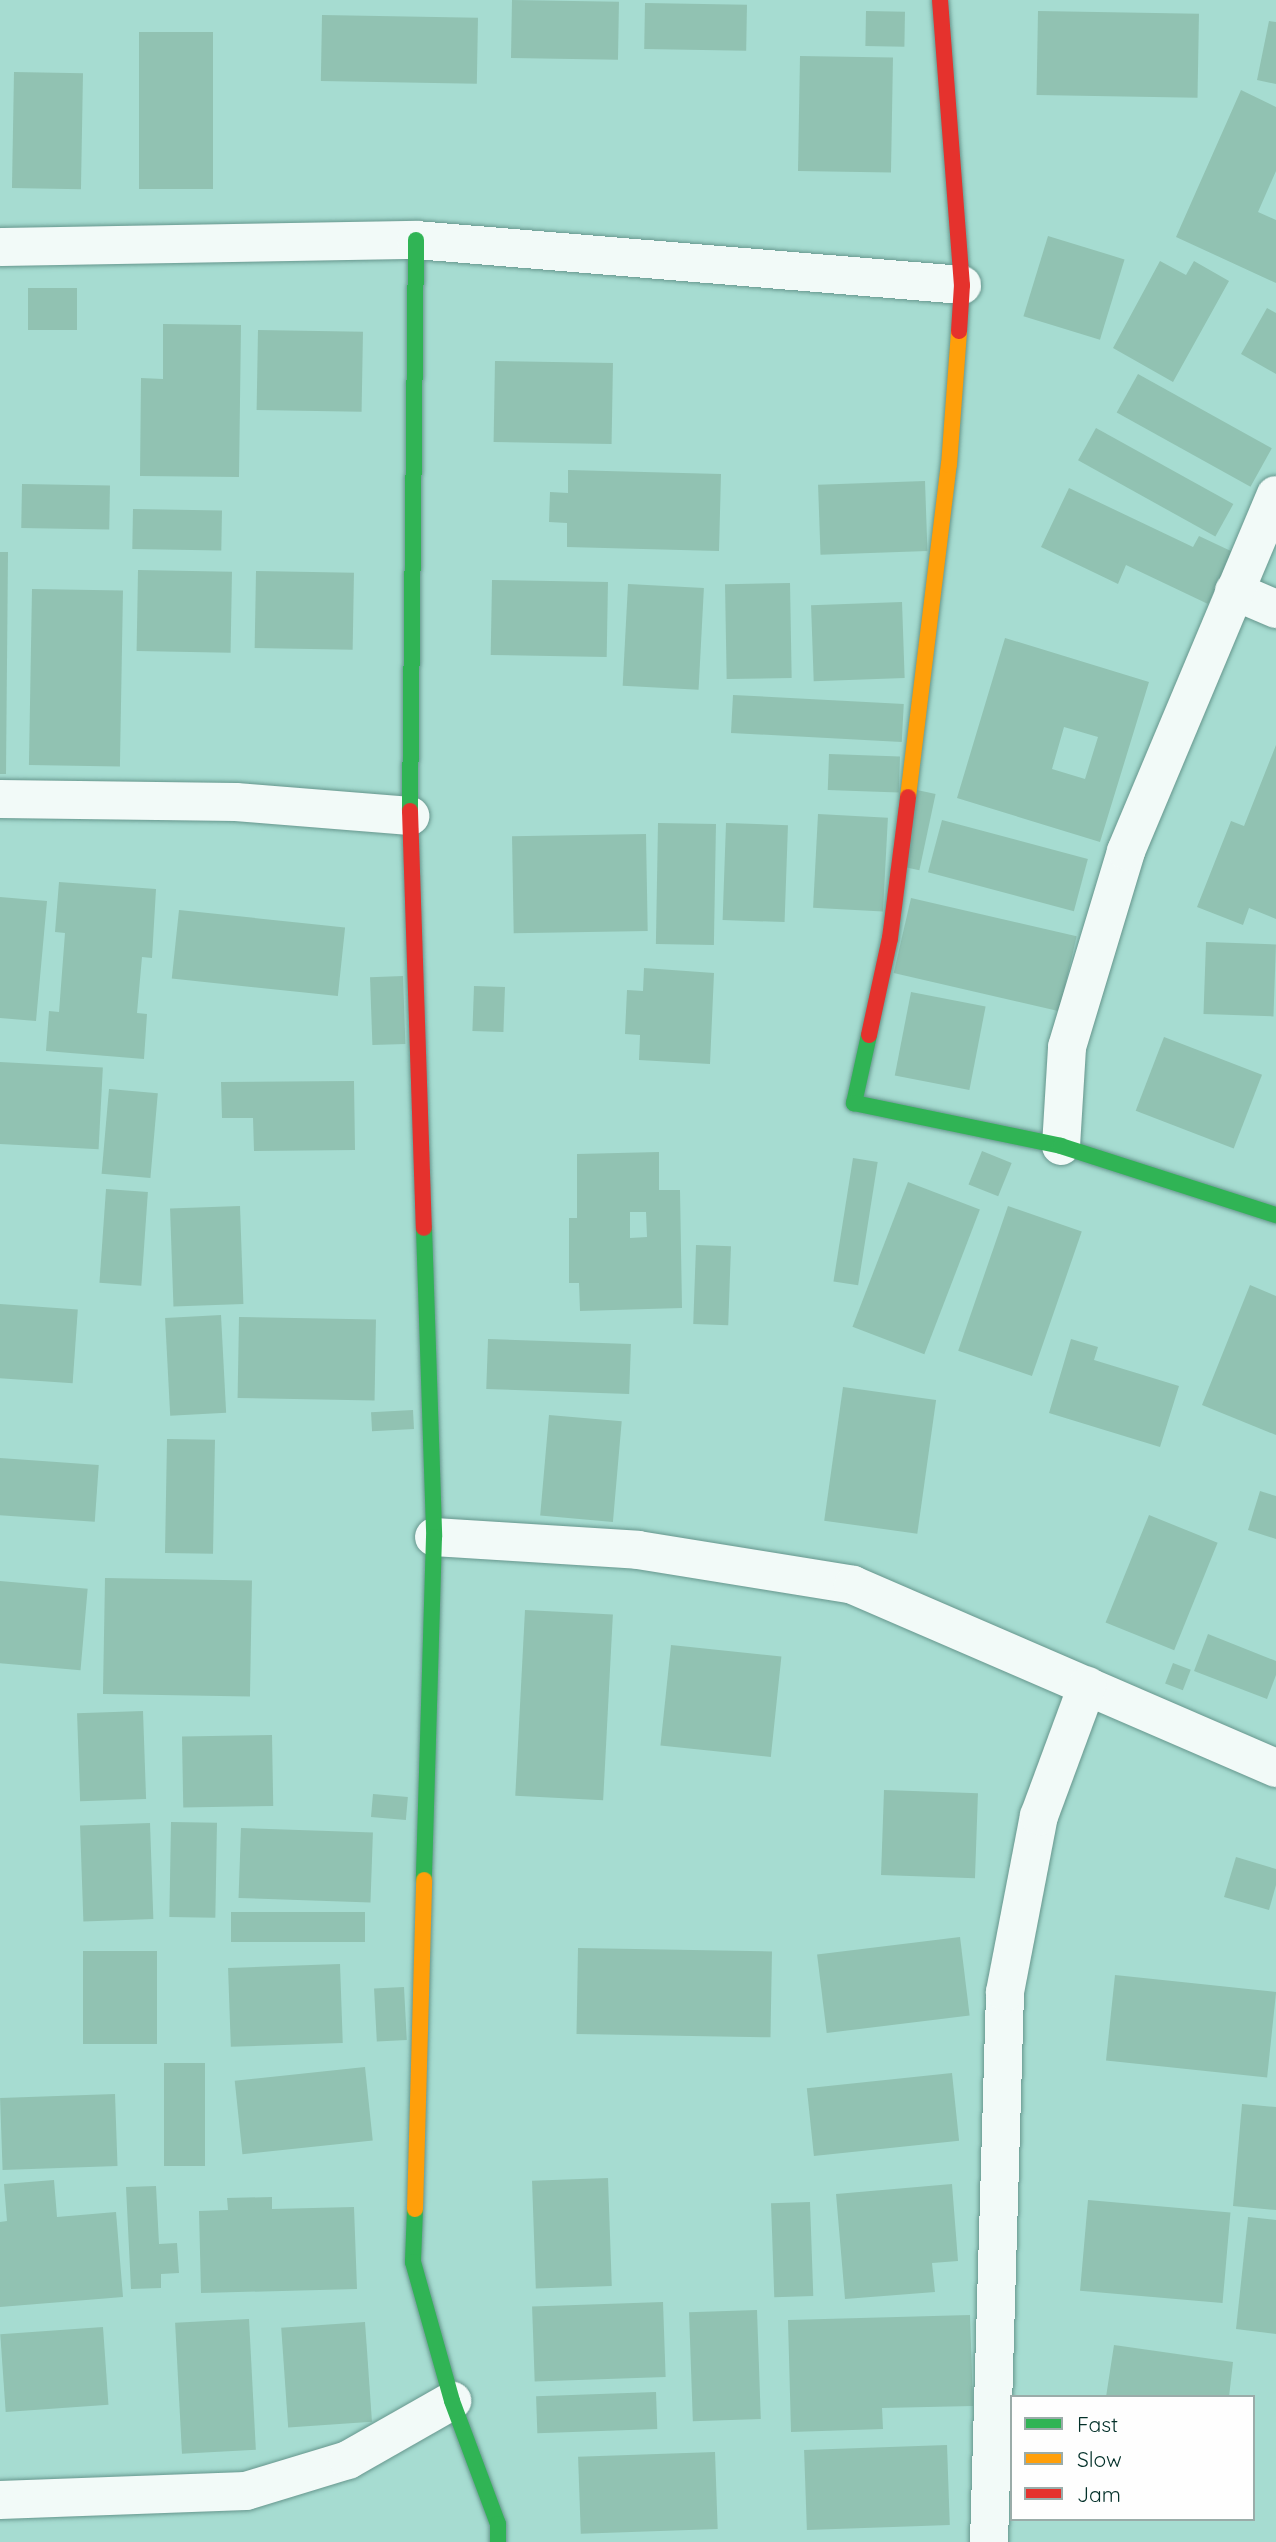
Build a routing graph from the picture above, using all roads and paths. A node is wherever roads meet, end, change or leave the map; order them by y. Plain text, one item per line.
1 (940, 0) edge
2 (416, 240) junction
3 (0, 247) edge
4 (962, 285) junction
5 (1276, 495) edge
6 (1234, 591) junction
7 (1276, 609) edge
8 (0, 799) edge
9 (410, 816) junction
10 (1061, 1146) junction
11 (1276, 1215) edge
12 (434, 1537) junction
13 (1087, 1686) junction
14 (1276, 1768) edge
15 (452, 2400) junction
16 (0, 2500) edge
17 (498, 2542) edge
18 (989, 2542) edge

1 - 4 street
2 - 3 street
2 - 4 street
2 - 9 street
4 - 10 street
5 - 6 street
6 - 7 street
6 - 10 street
8 - 9 street
9 - 12 street
10 - 11 street
12 - 13 street
12 - 15 street
13 - 14 street
13 - 18 street
15 - 16 street
15 - 17 street

